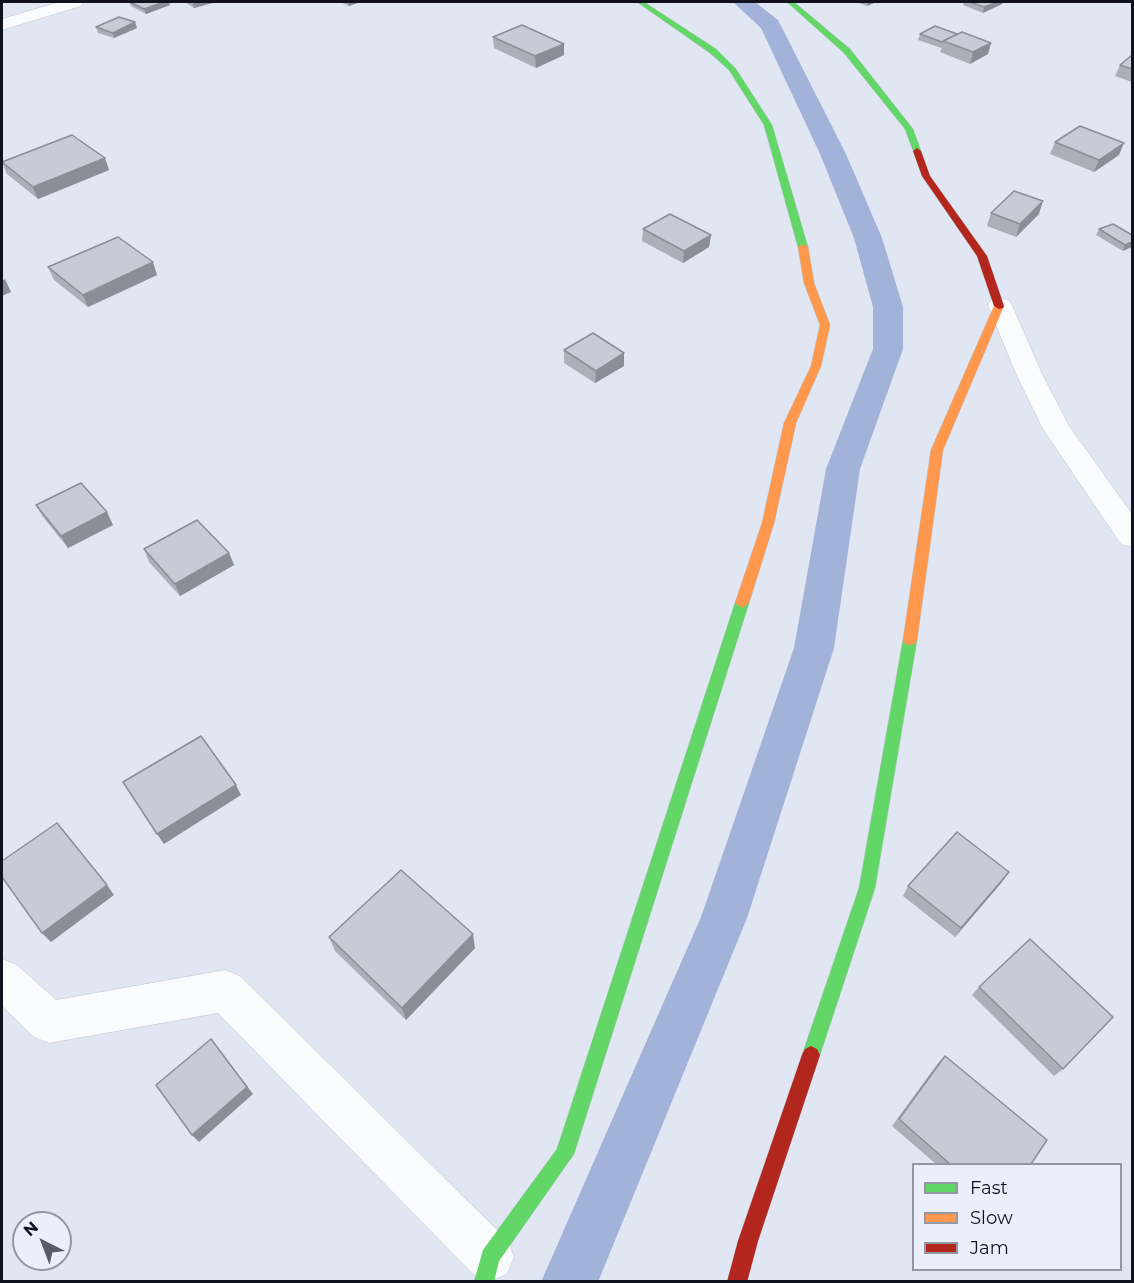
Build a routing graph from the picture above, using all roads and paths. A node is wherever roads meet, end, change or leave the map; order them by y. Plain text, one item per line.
1 (75, 2) edge
2 (640, 2) edge
3 (790, 2) edge
4 (2, 25) edge
5 (1000, 305) junction
6 (1132, 536) edge
7 (2, 980) edge
8 (487, 1269) edge
9 (737, 1281) edge

1 - 4 street
2 - 8 street
3 - 5 street
5 - 6 street
5 - 9 street
7 - 8 street

